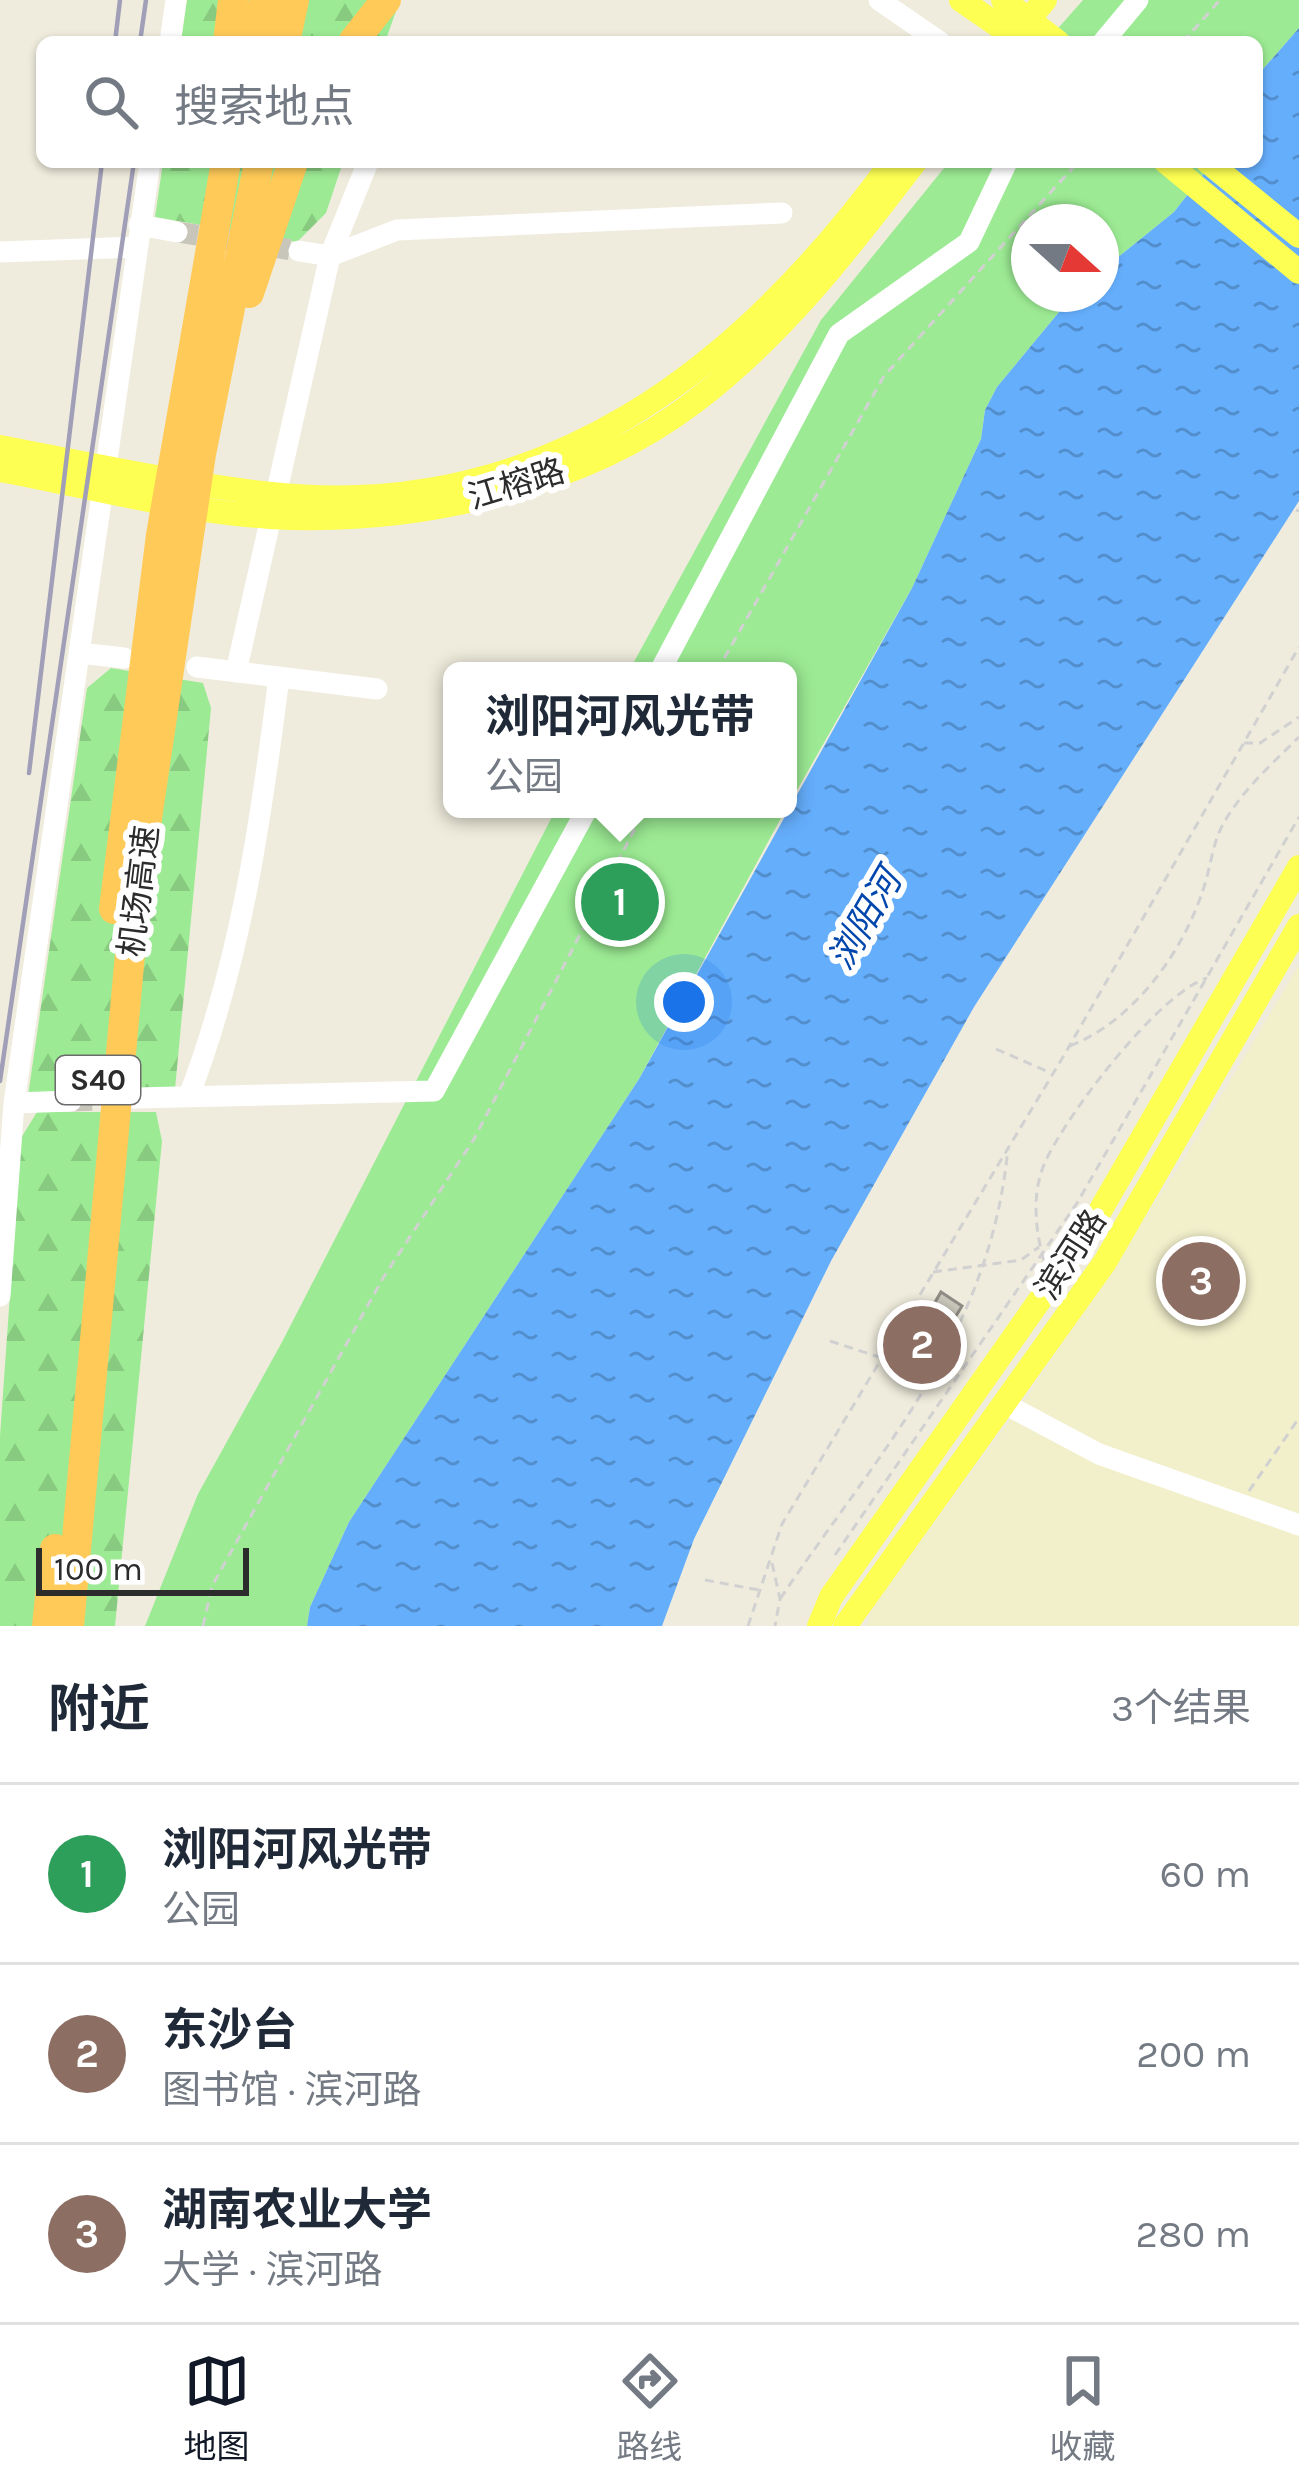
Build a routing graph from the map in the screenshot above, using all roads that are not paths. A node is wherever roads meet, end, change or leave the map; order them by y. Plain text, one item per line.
1 (176, 0) edge
2 (233, 0) edge
3 (294, 0) edge
4 (386, 0) edge
5 (879, 0) edge
6 (962, 0) edge
7 (1006, 0) edge
8 (1138, 0) edge
9 (1040, 3) edge
10 (171, 36) edge
11 (229, 36) edge
12 (286, 36) edge
13 (358, 36) edge
14 (931, 36) edge
15 (981, 36) edge
16 (1013, 36) edge
17 (1015, 36) edge
18 (1051, 36) edge
19 (1108, 36) edge
20 (149, 168) edge
21 (212, 168) edge
22 (225, 168) edge
23 (258, 168) edge
24 (291, 168) edge
25 (366, 168) edge
26 (887, 168) edge
27 (910, 168) edge
28 (1004, 168) edge
29 (1173, 168) edge
30 (1215, 168) edge
31 (782, 213) dead end
32 (178, 232) tunnel mouth
33 (138, 236) junction
34 (1299, 236) edge
35 (299, 251) tunnel mouth
36 (0, 252) edge
37 (330, 256) junction
38 (1299, 272) edge
39 (0, 448) edge
40 (188, 452) junction
41 (0, 470) edge
42 (104, 478) junction
43 (270, 505) junction
44 (175, 537) junction
45 (136, 648) junction
46 (79, 653) junction
47 (665, 662) edge
48 (196, 668) dead end
49 (236, 672) junction
50 (279, 677) junction
51 (376, 689) dead end
52 (582, 818) edge
53 (1299, 867) edge
54 (1299, 926) edge
55 (189, 1096) junction
56 (134, 1098) tunnel mouth
57 (71, 1101) tunnel mouth
58 (14, 1103) junction
59 (0, 1296) edge
60 (1004, 1402) junction
61 (1299, 1525) edge
62 (47, 1626) edge
63 (69, 1626) edge
64 (819, 1626) edge
65 (845, 1626) edge

1 - 10 street
2 - 11 highway
3 - 12 highway
4 - 13 highway
5 - 14 street
6 - 16 main road
7 - 15 main road
7 - 18 main road
8 - 19 street
9 - 17 main road
20 - 33 street
21 - 40 highway
22 - 40 highway, 机场高速 / S40
23 - 40 highway, 机场高速 / S40
24 - 40 highway
25 - 37 street
26 - 43 main road, 江榕路
27 - 43 main road, 江榕路
28 - 47 street
29 - 38 main road
30 - 34 main road
31 - 37 street
32 - 33 street
33 - 36 street
33 - 42 street
35 - 37 street
37 - 43 street
39 - 42 main road, 江榕路
40 - 44 highway, 机场高速 / S40
41 - 42 main road, 江榕路
42 - 43 main road, 江榕路
42 - 46 street
43 - 49 street
44 - 45 highway, 机场高速 / S40
44 - 63 highway, 机场高速 / S40
45 - 46 street
45 - 62 highway, 机场高速 / S40
46 - 58 street
48 - 49 street
49 - 50 street
50 - 51 street
50 - 55 street
52 - 55 street
53 - 64 main road, 滨河路
54 - 60 main road, 滨河路
55 - 56 street
57 - 58 street
58 - 59 street
60 - 61 street
60 - 65 main road, 滨河路

